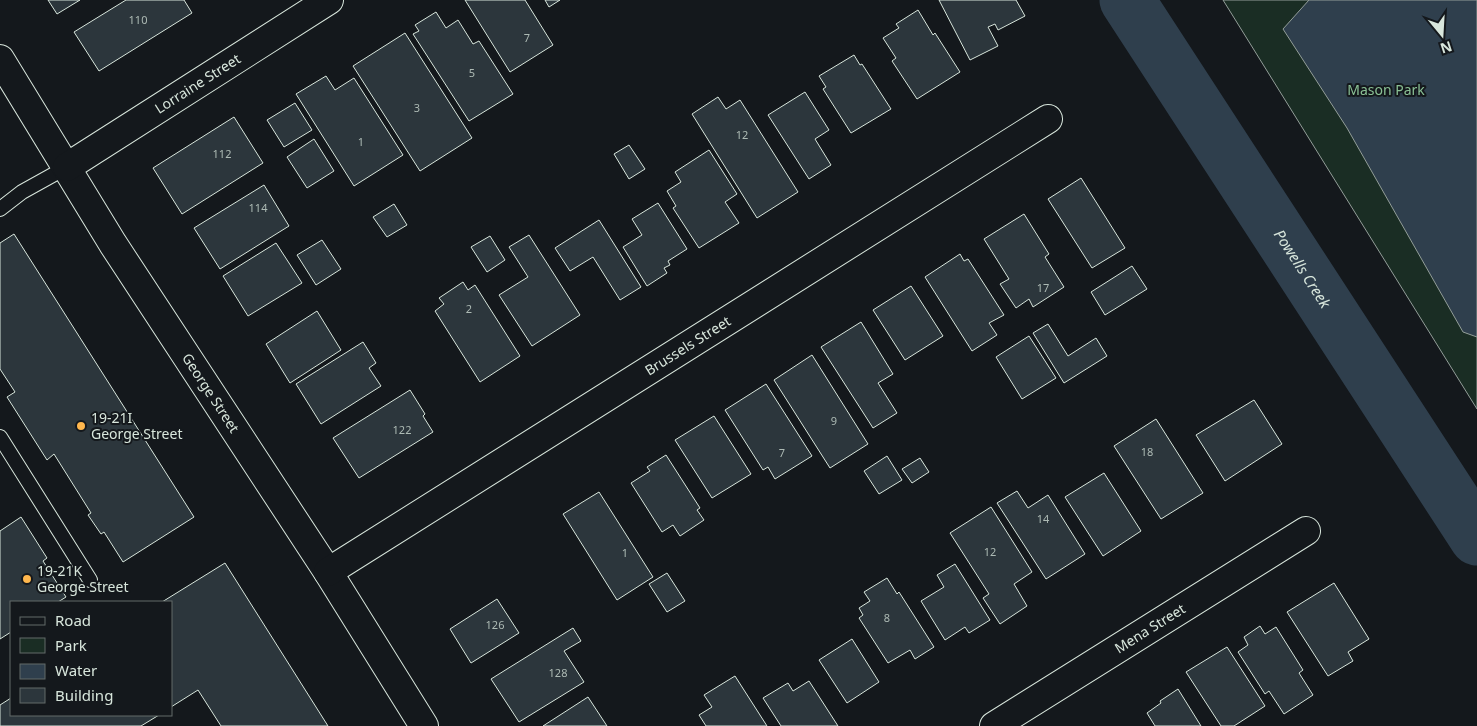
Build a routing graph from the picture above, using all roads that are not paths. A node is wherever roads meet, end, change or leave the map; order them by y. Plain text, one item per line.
1 (329, 0) edge
2 (0, 59) edge
3 (1048, 119) dead end
4 (67, 167) junction
5 (0, 209) edge
6 (0, 437) edge
7 (1306, 532) dead end
8 (328, 572) junction
9 (90, 580) dead end
10 (424, 726) edge
11 (994, 726) edge

1 - 4 street, Lorraine Street
2 - 4 street, George Street
3 - 8 street, Brussels Street
4 - 5 lane
4 - 8 street, George Street
6 - 9 lane
7 - 11 street, Mena Street
8 - 10 street, George Street

